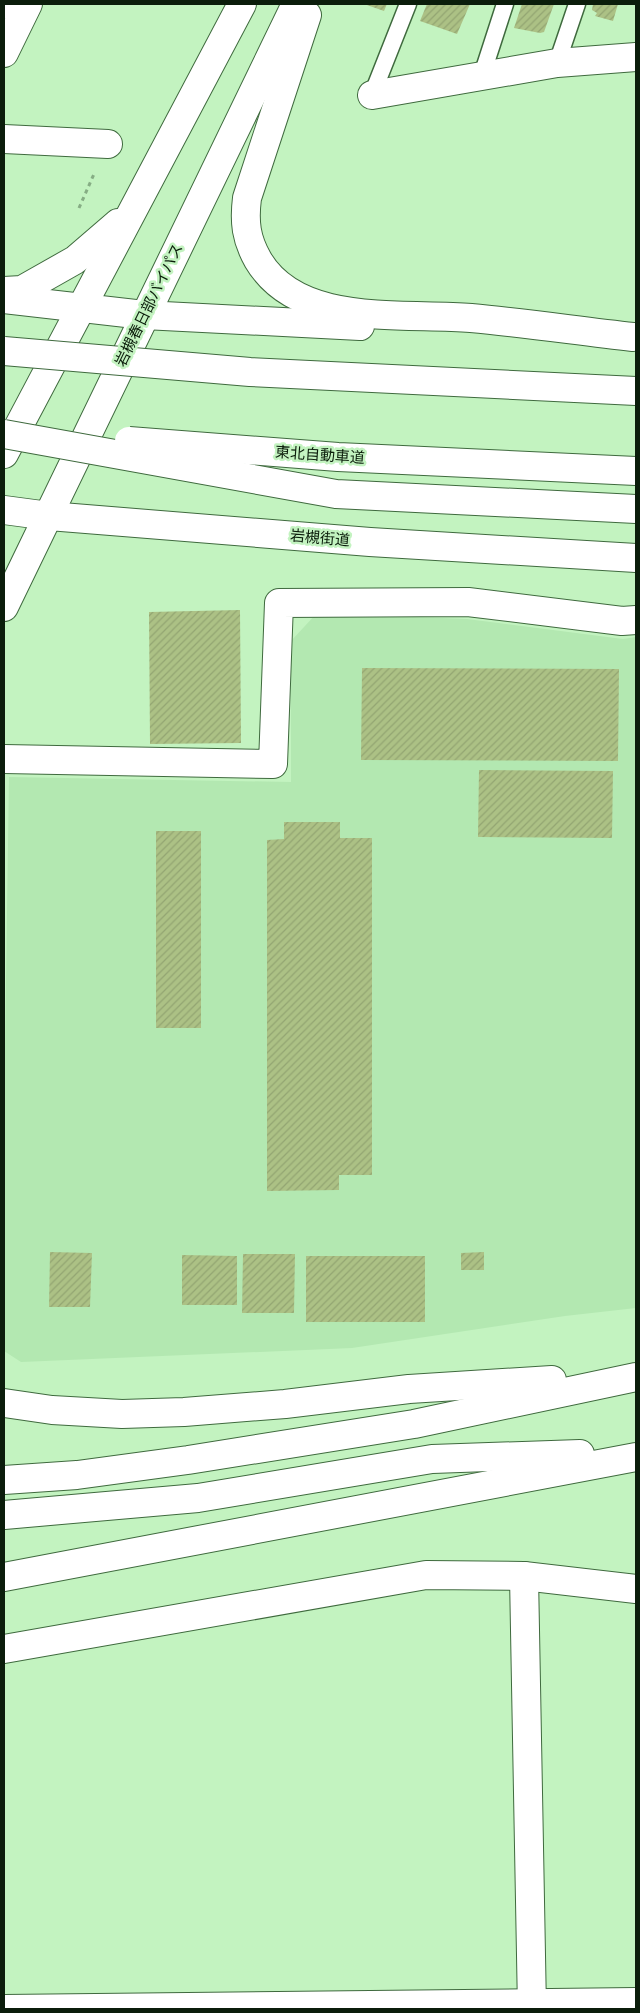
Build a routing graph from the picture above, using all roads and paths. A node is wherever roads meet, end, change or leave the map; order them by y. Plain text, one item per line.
1 (242, 4) edge
2 (296, 4) edge
3 (310, 4) edge
4 (408, 4) edge
5 (505, 4) edge
6 (577, 4) edge
7 (18, 10) edge
8 (4, 53) edge
9 (636, 57) edge
10 (558, 63) junction
11 (482, 75) junction
12 (372, 95) joint
13 (4, 139) edge
14 (108, 144) dead end
15 (130, 213) junction
16 (4, 291) edge
17 (4, 299) edge
18 (80, 307) junction
19 (144, 315) junction
20 (634, 337) edge
21 (4, 351) edge
22 (636, 391) edge
23 (4, 432) edge
24 (4, 454) edge
25 (636, 471) edge
26 (636, 509) edge
27 (4, 510) edge
28 (49, 516) junction
29 (636, 558) edge
30 (4, 607) edge
31 (636, 620) edge
32 (4, 759) edge
33 (636, 1376) edge
34 (4, 1403) edge
35 (636, 1452) edge
36 (636, 1457) edge
37 (4, 1480) edge
38 (4, 1515) edge
39 (4, 1576) edge
40 (524, 1576) junction
41 (636, 1589) edge
42 (4, 1649) edge
43 (636, 2002) edge
44 (532, 2006) edge
45 (4, 2009) edge

1 - 15 main road
2 - 19 main road, 岩槻春日部バイパス
3 - 20 main road
4 - 12 lane
5 - 11 lane
6 - 10 lane
7 - 8 main road
9 - 10 main road
10 - 11 main road
11 - 12 main road
13 - 14 main road
15 - 16 main road
15 - 18 main road
17 - 18 main road
18 - 19 main road
18 - 24 main road
19 - 20 main road
19 - 28 main road, 岩槻春日部バイパス
21 - 22 main road, bridge
23 - 25 main road, 東北自動車道, bridge
23 - 26 main road, bridge
27 - 28 main road, 岩槻街道
28 - 29 main road, 岩槻街道
28 - 30 main road, 岩槻春日部バイパス
31 - 32 main road
33 - 34 main road
33 - 37 main road
35 - 38 main road
36 - 39 main road
40 - 41 main road
40 - 42 main road
40 - 44 main road
43 - 44 main road
44 - 45 main road

